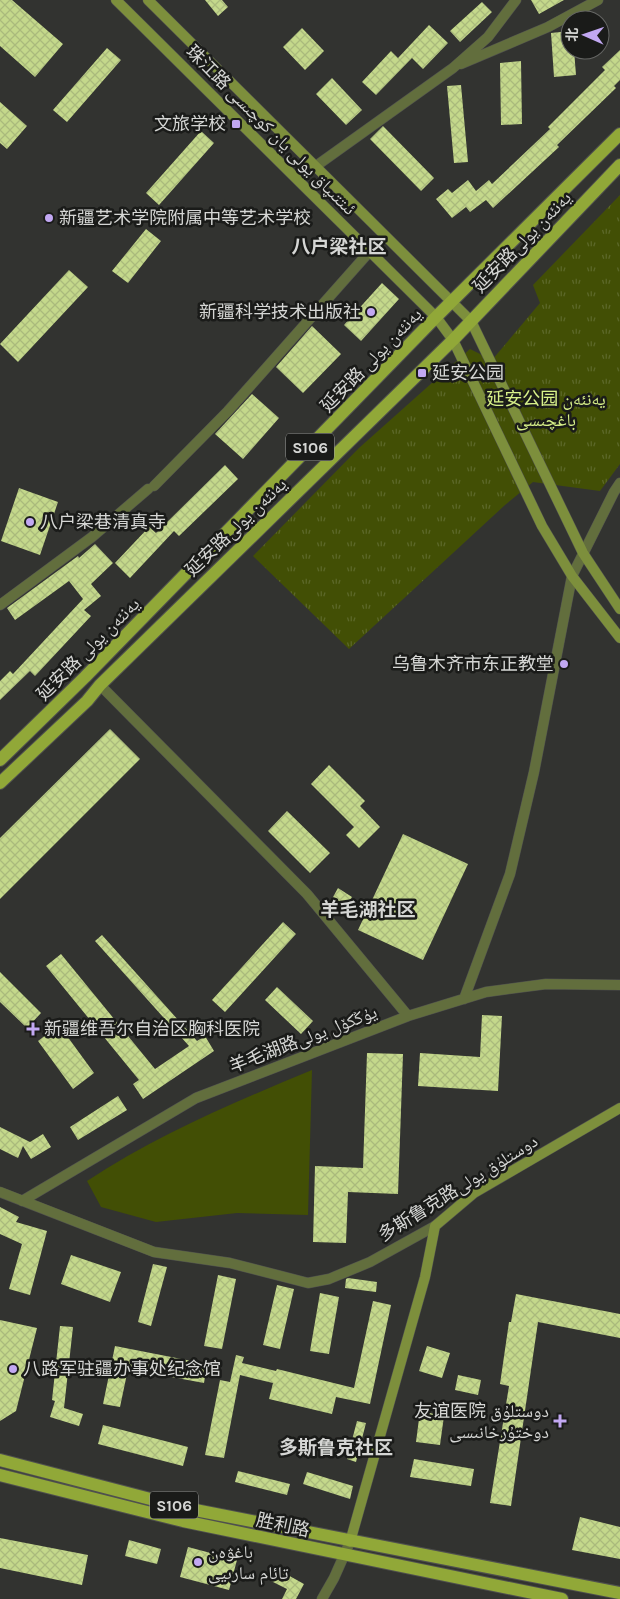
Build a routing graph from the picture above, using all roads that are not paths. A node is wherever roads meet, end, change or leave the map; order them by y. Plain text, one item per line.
1 (116, 0) edge
2 (148, 0) edge
3 (516, 0) edge
4 (598, 0) edge
5 (453, 68) junction
6 (620, 134) edge
7 (620, 165) edge
8 (316, 166) junction
9 (370, 251) junction
10 (452, 301) junction
11 (436, 317) junction
12 (471, 321) junction
13 (453, 340) junction
14 (620, 483) edge
15 (583, 553) junction
16 (572, 576) junction
17 (0, 605) edge
18 (620, 609) edge
19 (620, 638) edge
20 (100, 685) junction
21 (0, 760) edge
22 (0, 784) edge
23 (620, 985) edge
24 (464, 999) junction
25 (408, 1016) junction
26 (620, 1108) edge
27 (0, 1192) edge
28 (22, 1201) junction
29 (435, 1226) junction
30 (0, 1460) edge
31 (0, 1475) edge
32 (350, 1542) junction
33 (344, 1556) junction
34 (620, 1593) edge
35 (322, 1599) edge
36 (562, 1599) edge

1 - 9 street, 珠江路 ئىتتىپاق يولى يان كوچىسى
2 - 8 street, 珠江路 ئىتتىپاق يولى يان كوچىسى
3 - 5 street
4 - 5 street
5 - 8 street
6 - 10 main road, 延安路 يەنئەن يولى / S106
7 - 12 main road, 延安路يەنئەن يولى / S106
8 - 10 street, 珠江路 ئىتتىپاق يولى يان كوچىسى
9 - 11 street, 珠江路 ئىتتىپاق يولى يان كوچىسى
9 - 17 street
10 - 11 main road, 延安路 يەنئەن يولى / S106
10 - 12 street, 珠江路 ئىتتىپاق يولى يان كوچىسى
11 - 13 street, 珠江路 ئىتتىپاق يولى يان كوچىسى
11 - 21 main road, 延安路 يەنئەن يولى / S106
12 - 13 main road, 延安路يەنئەن يولى / S106
12 - 15 street, 珠江路 ئىتتىپاق يولى يان كوچىسى
13 - 16 street, 珠江路 ئىتتىپاق يولى يان كوچىسى
13 - 20 main road, 延安路يەنئەن يولى / S106
14 - 15 street
15 - 16 street
15 - 18 street, 珠江路 ئىتتىپاق يولى يان كوچىسى
16 - 19 street, 珠江路 ئىتتىپاق يولى يان كوچىسى
16 - 24 street
20 - 22 main road, 延安路يەنئەن يولى / S106
20 - 25 street
23 - 24 street, 羊毛湖路يۇڭكۆل يولى
24 - 25 street, 羊毛湖路يۇڭكۆل يولى
25 - 28 street, 羊毛湖路يۇڭكۆل يولى
26 - 29 street, 多斯鲁克路دوستلۇق يولى
27 - 28 street, 多斯鲁克路دوستلۇق يولى
28 - 29 street, 多斯鲁克路دوستلۇق يولى
29 - 32 street
30 - 32 main road, S106
31 - 33 main road, 胜利路 / S106
32 - 33 street
32 - 34 main road
33 - 35 street
33 - 36 main road, 胜利路

